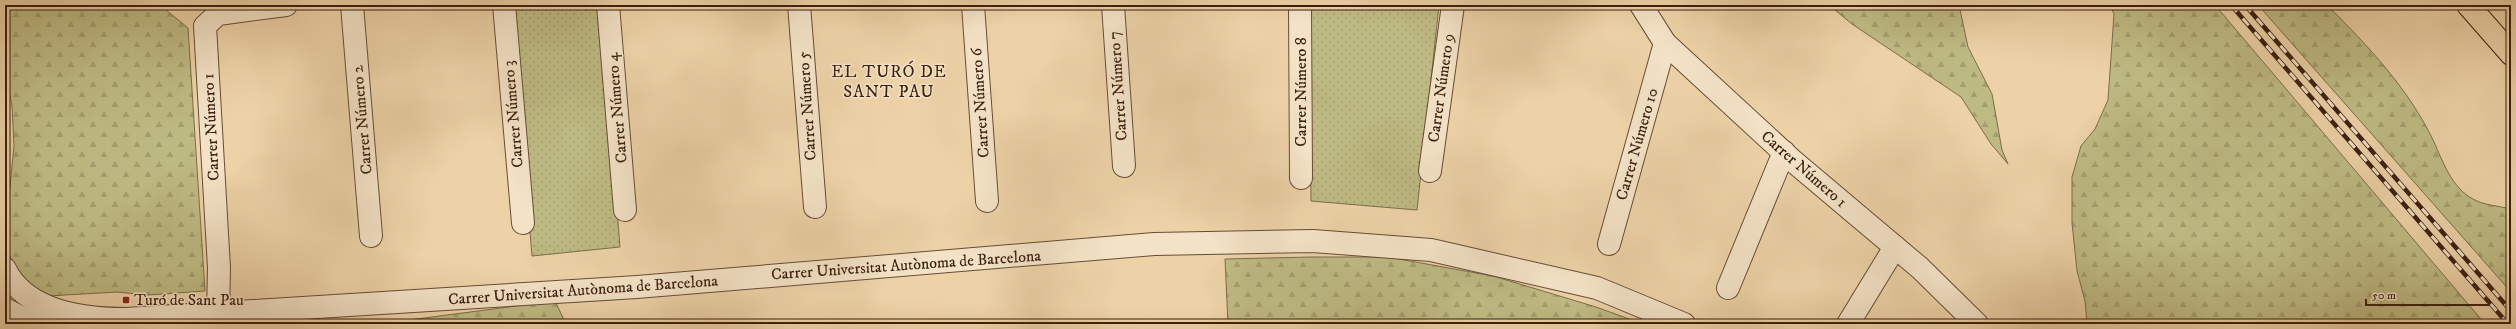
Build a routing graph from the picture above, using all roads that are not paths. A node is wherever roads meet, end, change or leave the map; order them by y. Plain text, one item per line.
1 (286, 5) edge
2 (352, 5) edge
3 (504, 5) edge
4 (608, 5) edge
5 (799, 5) edge
6 (973, 5) edge
7 (1113, 5) edge
8 (1300, 5) edge
9 (1453, 5) edge
10 (1641, 5) edge
11 (2468, 5) edge
12 (1665, 43) junction
13 (2511, 54) edge
14 (1784, 152) junction
15 (1124, 166) dead end
16 (1430, 171) dead end
17 (1301, 178) dead end
18 (987, 201) dead end
19 (815, 207) dead end
20 (625, 210) dead end
21 (522, 223) dead end
22 (371, 236) dead end
23 (1609, 244) dead end
24 (1895, 247) junction
25 (5, 269) edge
26 (1728, 288) dead end
27 (5, 309) edge
28 (218, 314) junction
29 (118, 318) junction
30 (40, 324) edge
31 (85, 324) edge
32 (1684, 324) edge
33 (1848, 324) edge
34 (1977, 324) edge

1 - 28 street, Carrer Número 1
2 - 22 street, Carrer Número 2
3 - 21 street, Carrer Número 3
4 - 20 street, Carrer Número 4
5 - 19 street, Carrer Número 5
6 - 18 street, Carrer Número 6
7 - 15 street, Carrer Número 7
8 - 17 street, Carrer Número 8
9 - 16 street, Carrer Número 9
10 - 12 street, Carrer Número 1
11 - 13 highway
12 - 14 street, Carrer Número 1
12 - 23 street, Carrer Número 10
14 - 24 street, Carrer Número 1
14 - 26 street
24 - 33 street
24 - 34 street, Carrer Número 1
25 - 29 street, Carrer Universitat Autònoma de Barcelona
27 - 30 street
28 - 29 street, Carrer Universitat Autònoma de Barcelona
28 - 32 street, Carrer Universitat Autònoma de Barcelona
29 - 31 street, Carrer Universitat Autònoma de Barcelona

